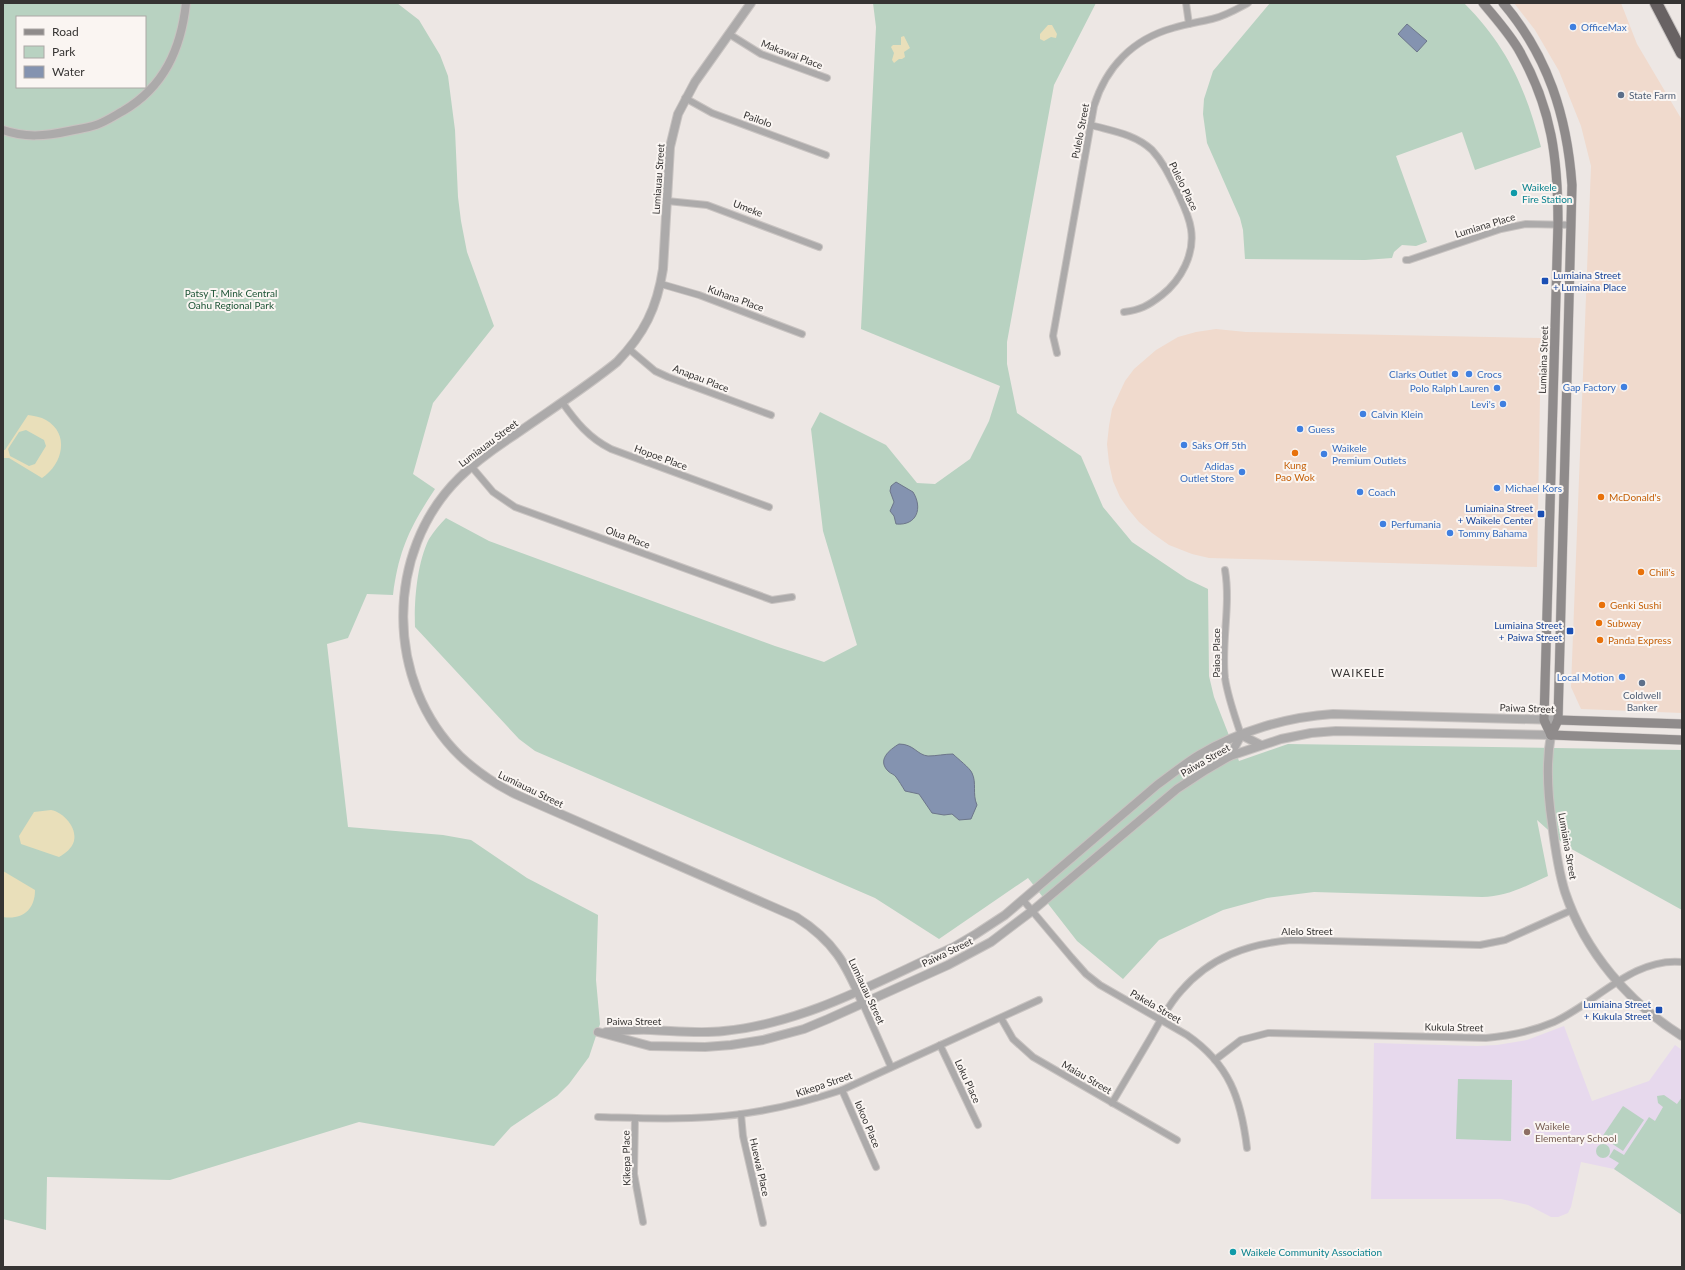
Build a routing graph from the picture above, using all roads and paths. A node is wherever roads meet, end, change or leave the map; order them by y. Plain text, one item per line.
1 (186, 3) edge
2 (751, 3) edge
3 (1186, 3) edge
4 (1248, 3) edge
5 (1483, 3) edge
6 (1503, 3) edge
7 (1656, 3) edge
8 (1189, 24) junction
9 (729, 34) junction
10 (1682, 53) edge
11 (828, 78) dead end
12 (685, 98) junction
13 (1091, 125) junction
14 (3, 130) edge
15 (826, 155) dead end
16 (667, 201) junction
17 (1558, 224) junction
18 (1572, 225) junction
19 (819, 247) dead end
20 (1406, 260) dead end
21 (661, 284) junction
22 (1124, 312) dead end
23 (802, 334) dead end
24 (629, 349) junction
25 (1057, 353) dead end
26 (562, 402) junction
27 (771, 415) dead end
28 (471, 466) junction
29 (769, 507) dead end
30 (1225, 570) dead end
31 (792, 597) dead end
32 (1544, 720) junction
33 (1558, 720) junction
34 (1682, 724) edge
35 (1241, 735) junction
36 (1551, 735) junction
37 (1682, 740) edge
38 (1261, 745) junction
39 (1230, 756) junction
40 (1023, 900) junction
41 (1572, 910) junction
42 (1032, 911) junction
43 (1682, 962) edge
44 (1618, 982) junction
45 (858, 991) junction
46 (1039, 1000) dead end
47 (863, 1004) junction
48 (1001, 1018) junction
49 (1161, 1020) junction
50 (1682, 1036) edge
51 (940, 1045) junction
52 (1216, 1060) junction
53 (891, 1067) junction
54 (842, 1090) junction
55 (1112, 1103) junction
56 (741, 1114) junction
57 (598, 1117) dead end
58 (635, 1118) junction
59 (978, 1125) dead end
60 (1177, 1140) dead end
61 (1247, 1148) dead end
62 (876, 1167) dead end
63 (643, 1222) dead end
64 (763, 1223) dead end

1 - 14 street
2 - 9 street, Lumiauau Street
3 - 8 street
4 - 8 street, Pulelo Street
5 - 17 main road, Lumiaina Street
6 - 18 main road, Lumiaina Street
7 - 10 highway
8 - 13 street, Pulelo Street
9 - 11 street, Makawai Place
9 - 12 street, Lumiauau Street
12 - 15 street, Pailolo
12 - 16 street, Lumiauau Street
13 - 22 street, Pulelo Place
13 - 25 street, Pulelo Street
16 - 19 street, Umeke
16 - 21 street, Lumiauau Street
17 - 18 street, Lumiana Place
17 - 20 street, Lumiana Place
17 - 32 main road, Lumiaina Street
18 - 33 main road, Lumiaina Street
21 - 23 street, Kuhana Place
21 - 24 street, Lumiauau Street
24 - 26 street, Lumiauau Street
24 - 27 street, Anapau Place
26 - 28 street, Lumiauau Street
26 - 29 street, Hopoe Place
28 - 31 street, Olua Place
28 - 45 street, Lumiauau Street
30 - 35 street, Paioa Place
32 - 33 street, Paiwa Street
32 - 35 street, Paiwa Street
32 - 36 main road, Lumiaina Street
33 - 34 main road, Paiwa Street
33 - 36 main road, Lumiaina Street
35 - 38 street
35 - 39 street
35 - 40 street, Paiwa Street
36 - 37 main road, Paiwa Street
36 - 38 street, Paiwa Street
36 - 41 street, Lumiaina Street
38 - 39 street, Paiwa Street
39 - 42 street, Paiwa Street
40 - 42 street, Pakela Street
40 - 45 street, Paiwa Street
41 - 44 street, Lumiaina Street
41 - 49 street, Alelo Street
42 - 47 street, Paiwa Street
42 - 49 street, Pakela Street
43 - 44 street, Kukula Street
44 - 50 street, Lumiaina Street
44 - 52 street, Kukula Street
45 - 47 street, Lumiauau Street
45 - 47 street, Paiwa Street
46 - 48 street, Kikepa Street
47 - 53 street, Lumiauau Street
48 - 51 street, Kikepa Street
48 - 55 street, Maiau Street
49 - 52 street, Pakela Street
49 - 55 street, Alelo Street
51 - 53 street, Kikepa Street
51 - 59 street, Loku Place
52 - 61 street, Pakela Street
53 - 54 street, Kikepa Street
54 - 56 street, Kikepa Street
54 - 62 street, Iokoo Place
55 - 60 street, Maiau Street
56 - 58 street, Kikepa Street
56 - 64 street, Huewai Place
57 - 58 street, Kikepa Street
58 - 63 street, Kikepa Place

